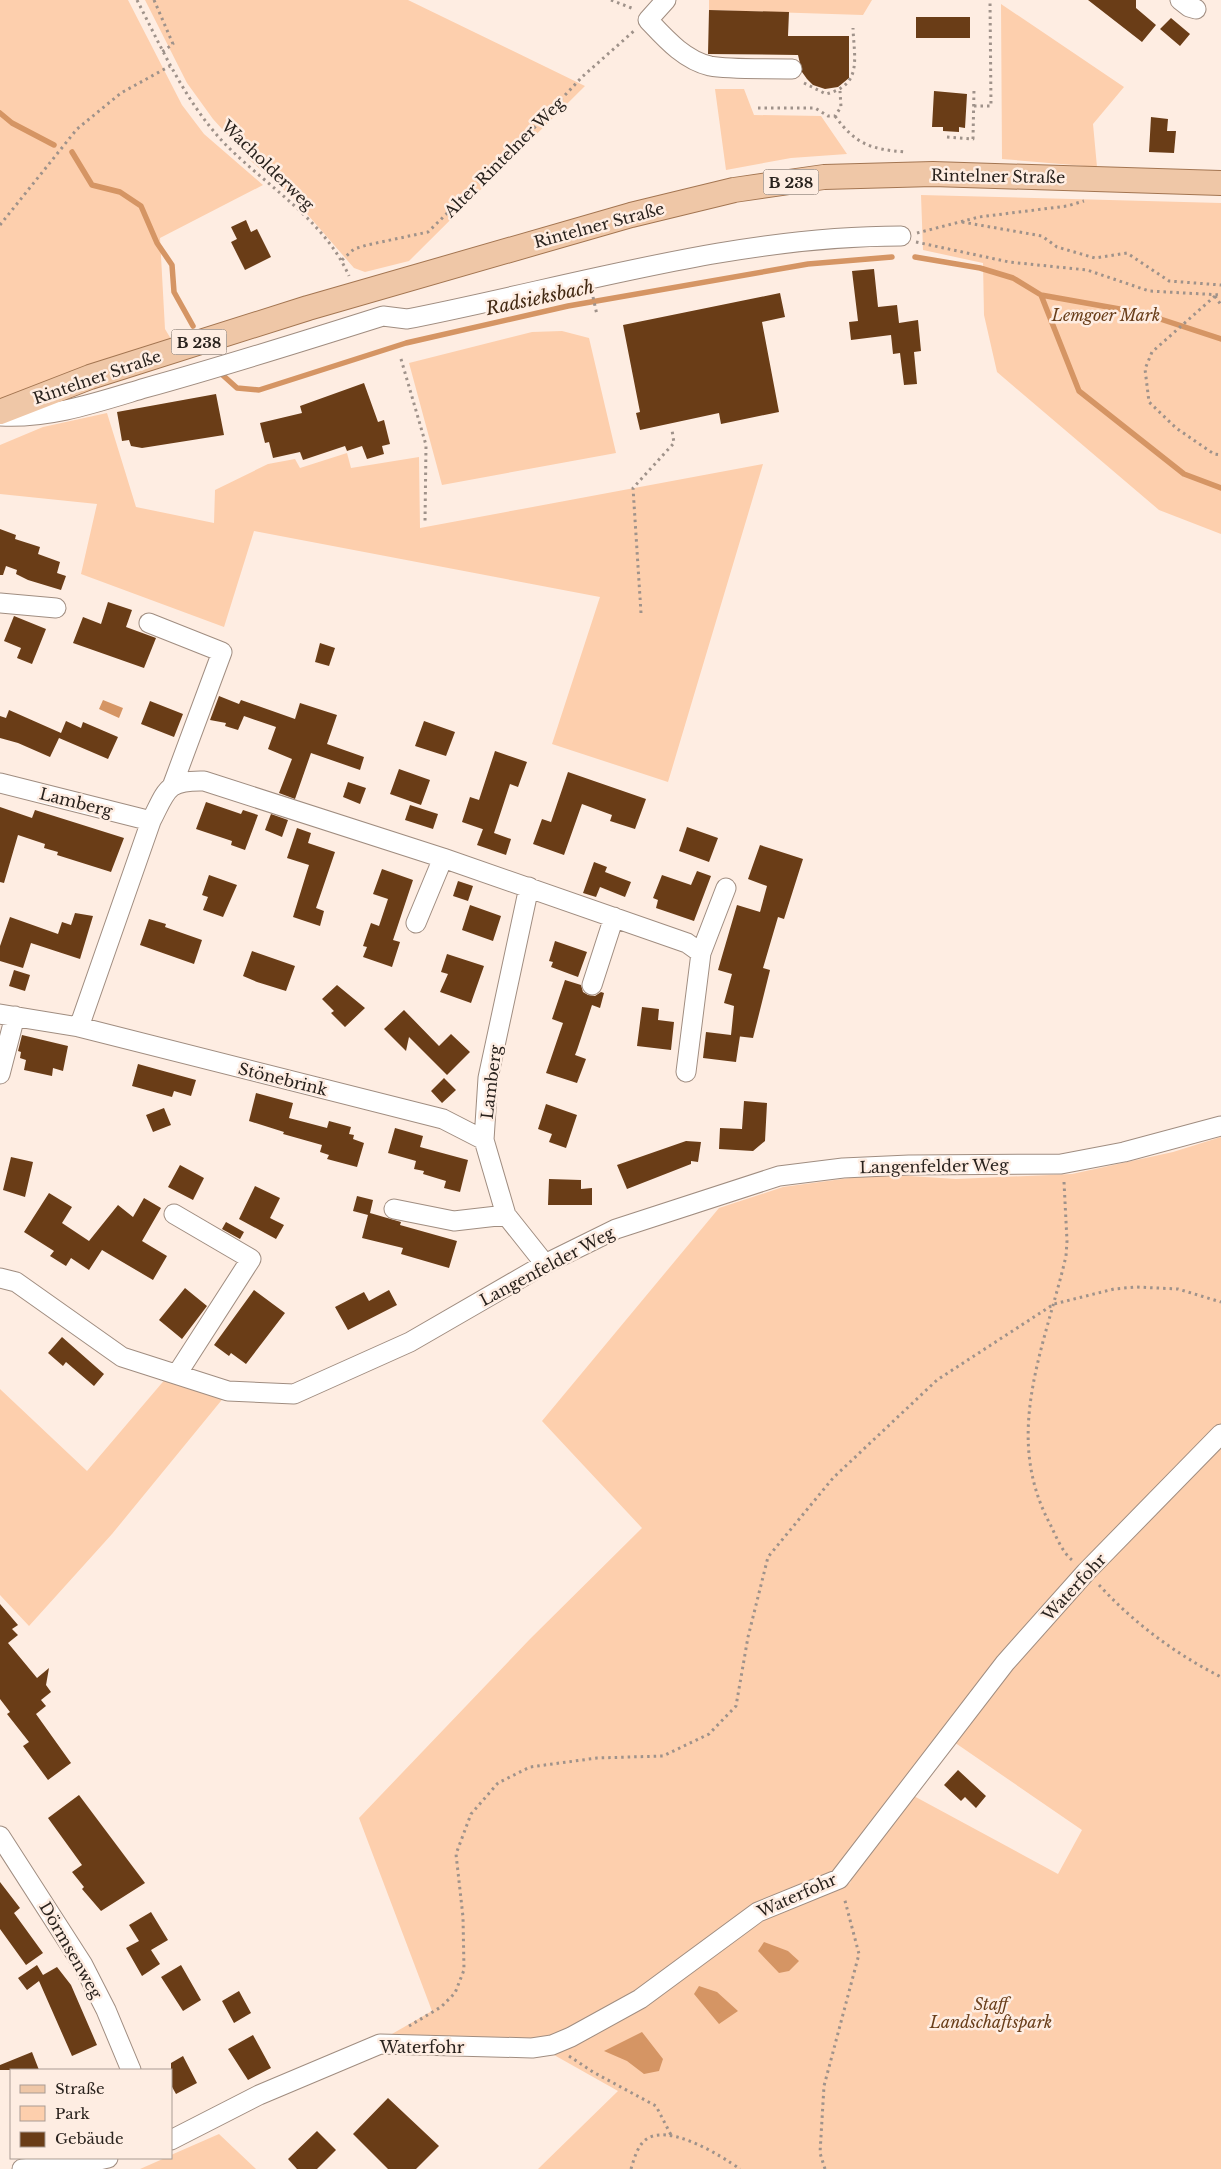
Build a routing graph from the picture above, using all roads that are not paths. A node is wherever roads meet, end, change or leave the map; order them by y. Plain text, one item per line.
1 (666, 0) edge
2 (792, 69) road end
3 (1221, 183) edge
4 (901, 236) road end
5 (365, 291) junction
6 (382, 316) junction
7 (0, 414) edge
8 (0, 603) edge
9 (56, 608) dead end
10 (149, 623) dead end
11 (0, 782) edge
12 (173, 784) junction
13 (151, 821) junction
14 (443, 858) junction
15 (529, 887) junction
16 (726, 888) dead end
17 (614, 917) junction
18 (416, 923) dead end
19 (700, 953) junction
20 (592, 985) dead end
21 (8, 1015) edge
22 (79, 1027) junction
23 (686, 1072) dead end
24 (0, 1074) edge
25 (1221, 1126) edge
26 (484, 1140) junction
27 (394, 1209) dead end
28 (174, 1214) dead end
29 (506, 1215) junction
30 (545, 1264) junction
31 (0, 1278) edge
32 (176, 1374) junction
33 (1221, 1434) edge
34 (0, 1836) edge
35 (131, 2069) edge
36 (172, 2139) edge
37 (99, 2160) edge
38 (22, 2169) edge

1 - 2 street
3 - 5 main road, Rintelner Straße / B 238
4 - 6 street
5 - 6 street
5 - 7 main road, Rintelner Straße / B 238
6 - 7 street
8 - 9 street
10 - 12 street
11 - 13 street, Lamberg
12 - 13 street
12 - 14 street
13 - 22 street
14 - 15 street
14 - 18 street
15 - 17 street
15 - 26 street, Lamberg
16 - 19 street
17 - 19 street
17 - 20 street
19 - 23 street
21 - 22 street, Stönebrink
21 - 24 street
22 - 26 street, Stönebrink
25 - 30 street, Langenfelder Weg
26 - 29 street, Lamberg
27 - 29 street
28 - 32 street
29 - 30 street, Lamberg
30 - 32 street, Langenfelder Weg
31 - 32 street, Langenfelder Weg
33 - 36 street, Waterfohr
34 - 35 street, Dörmsenweg
37 - 38 street

